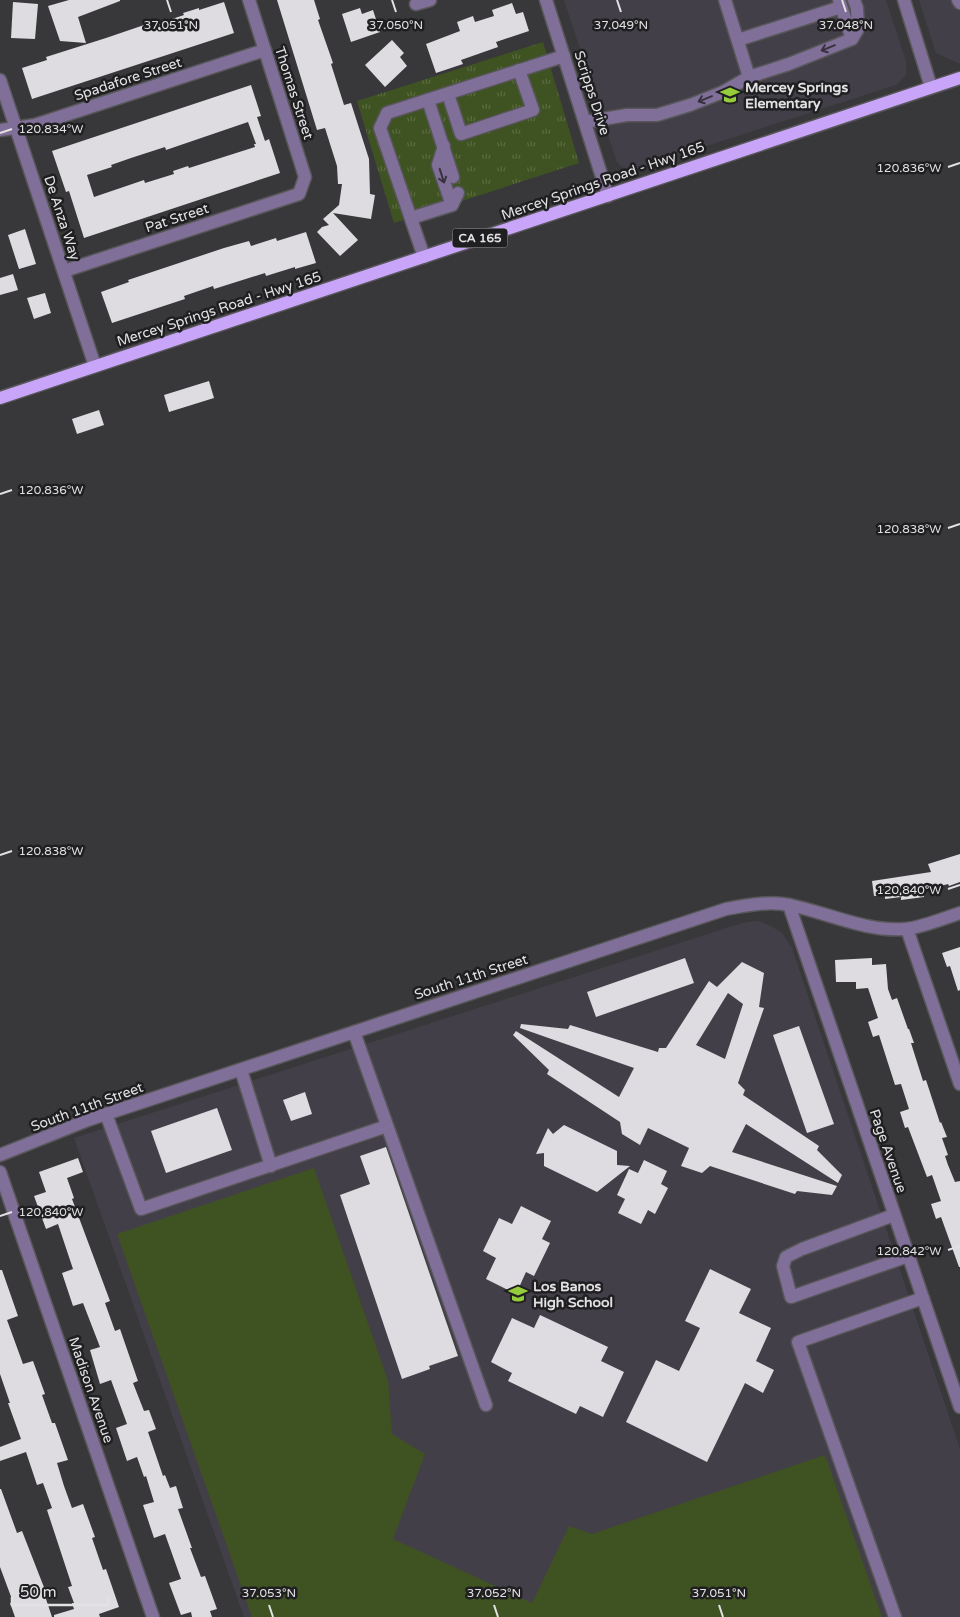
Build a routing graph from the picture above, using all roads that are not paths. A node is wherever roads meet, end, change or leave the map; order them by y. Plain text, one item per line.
1 (249, 0) edge
2 (430, 0) edge
3 (546, 0) edge
4 (854, 0) edge
5 (904, 0) edge
6 (958, 0) edge
7 (729, 1) edge
8 (960, 3) edge
9 (416, 4) dead end
10 (840, 4) edge
11 (852, 39) junction
12 (738, 40) junction
13 (265, 50) junction
14 (564, 56) junction
15 (519, 70) junction
16 (749, 77) junction
17 (960, 78) edge
18 (0, 80) edge
19 (931, 87) junction
20 (448, 94) junction
21 (428, 100) junction
22 (585, 122) junction
23 (16, 128) junction
24 (0, 130) edge
25 (444, 146) junction
26 (453, 177) dead end
27 (458, 193) dead end
28 (298, 194) joint
29 (608, 196) junction
30 (452, 205) junction
31 (411, 218) junction
32 (424, 257) junction
33 (64, 271) junction
34 (95, 366) junction
35 (0, 398) edge
36 (789, 905) junction
37 (960, 913) edge
38 (907, 929) junction
39 (354, 1032) junction
40 (241, 1070) junction
41 (960, 1084) edge
42 (106, 1114) junction
43 (387, 1126) junction
44 (0, 1155) edge
45 (271, 1166) junction
46 (0, 1172) edge
47 (894, 1215) junction
48 (908, 1256) junction
49 (923, 1298) junction
50 (486, 1405) dead end
51 (960, 1407) edge
52 (153, 1617) edge
53 (895, 1617) edge

1 - 13 street, Thomas Street
2 - 9 street
3 - 14 street, Scripps Drive
4 - 11 street
5 - 19 street
6 - 8 street
7 - 12 street
10 - 11 street
10 - 12 street
11 -> 16 street
12 - 16 street
13 - 23 street, Spadafore Street
13 - 28 street, Thomas Street
14 - 15 street
14 - 22 street, Scripps Drive
15 - 20 street
15 - 20 street
16 -> 22 street
17 - 19 main road, Mercey Springs Road - Hwy 165 / CA 165
18 - 23 street, De Anza Way
19 - 29 main road, Mercey Springs Road - Hwy 165 / CA 165
20 - 21 street
21 - 25 street
21 - 31 street
22 - 29 street, Scripps Drive
23 - 24 street, Spadafore Street
23 - 33 street, De Anza Way
25 - 26 street
25 -> 30 street
27 - 30 street
28 - 33 street, Pat Street
29 - 32 main road, Mercey Springs Road - Hwy 165 / CA 165
30 - 31 street
31 - 32 street
32 - 34 main road, Mercey Springs Road - Hwy 165 / CA 165
33 - 34 street, De Anza Way
34 - 35 main road, Mercey Springs Road - Hwy 165 / CA 165
36 - 38 street, South 11th Street
36 - 39 street, South 11th Street
36 - 47 street, Page Avenue
37 - 38 street, South 11th Street
38 - 41 street
39 - 40 street, South 11th Street
39 - 43 street
40 - 42 street, South 11th Street
40 - 45 street
42 - 44 street, South 11th Street
42 - 45 street
43 - 45 street
43 - 50 street
46 - 52 street, Madison Avenue
47 - 48 street, Page Avenue
47 - 48 street
48 - 49 street, Page Avenue
49 - 51 street, Page Avenue
49 - 53 street

